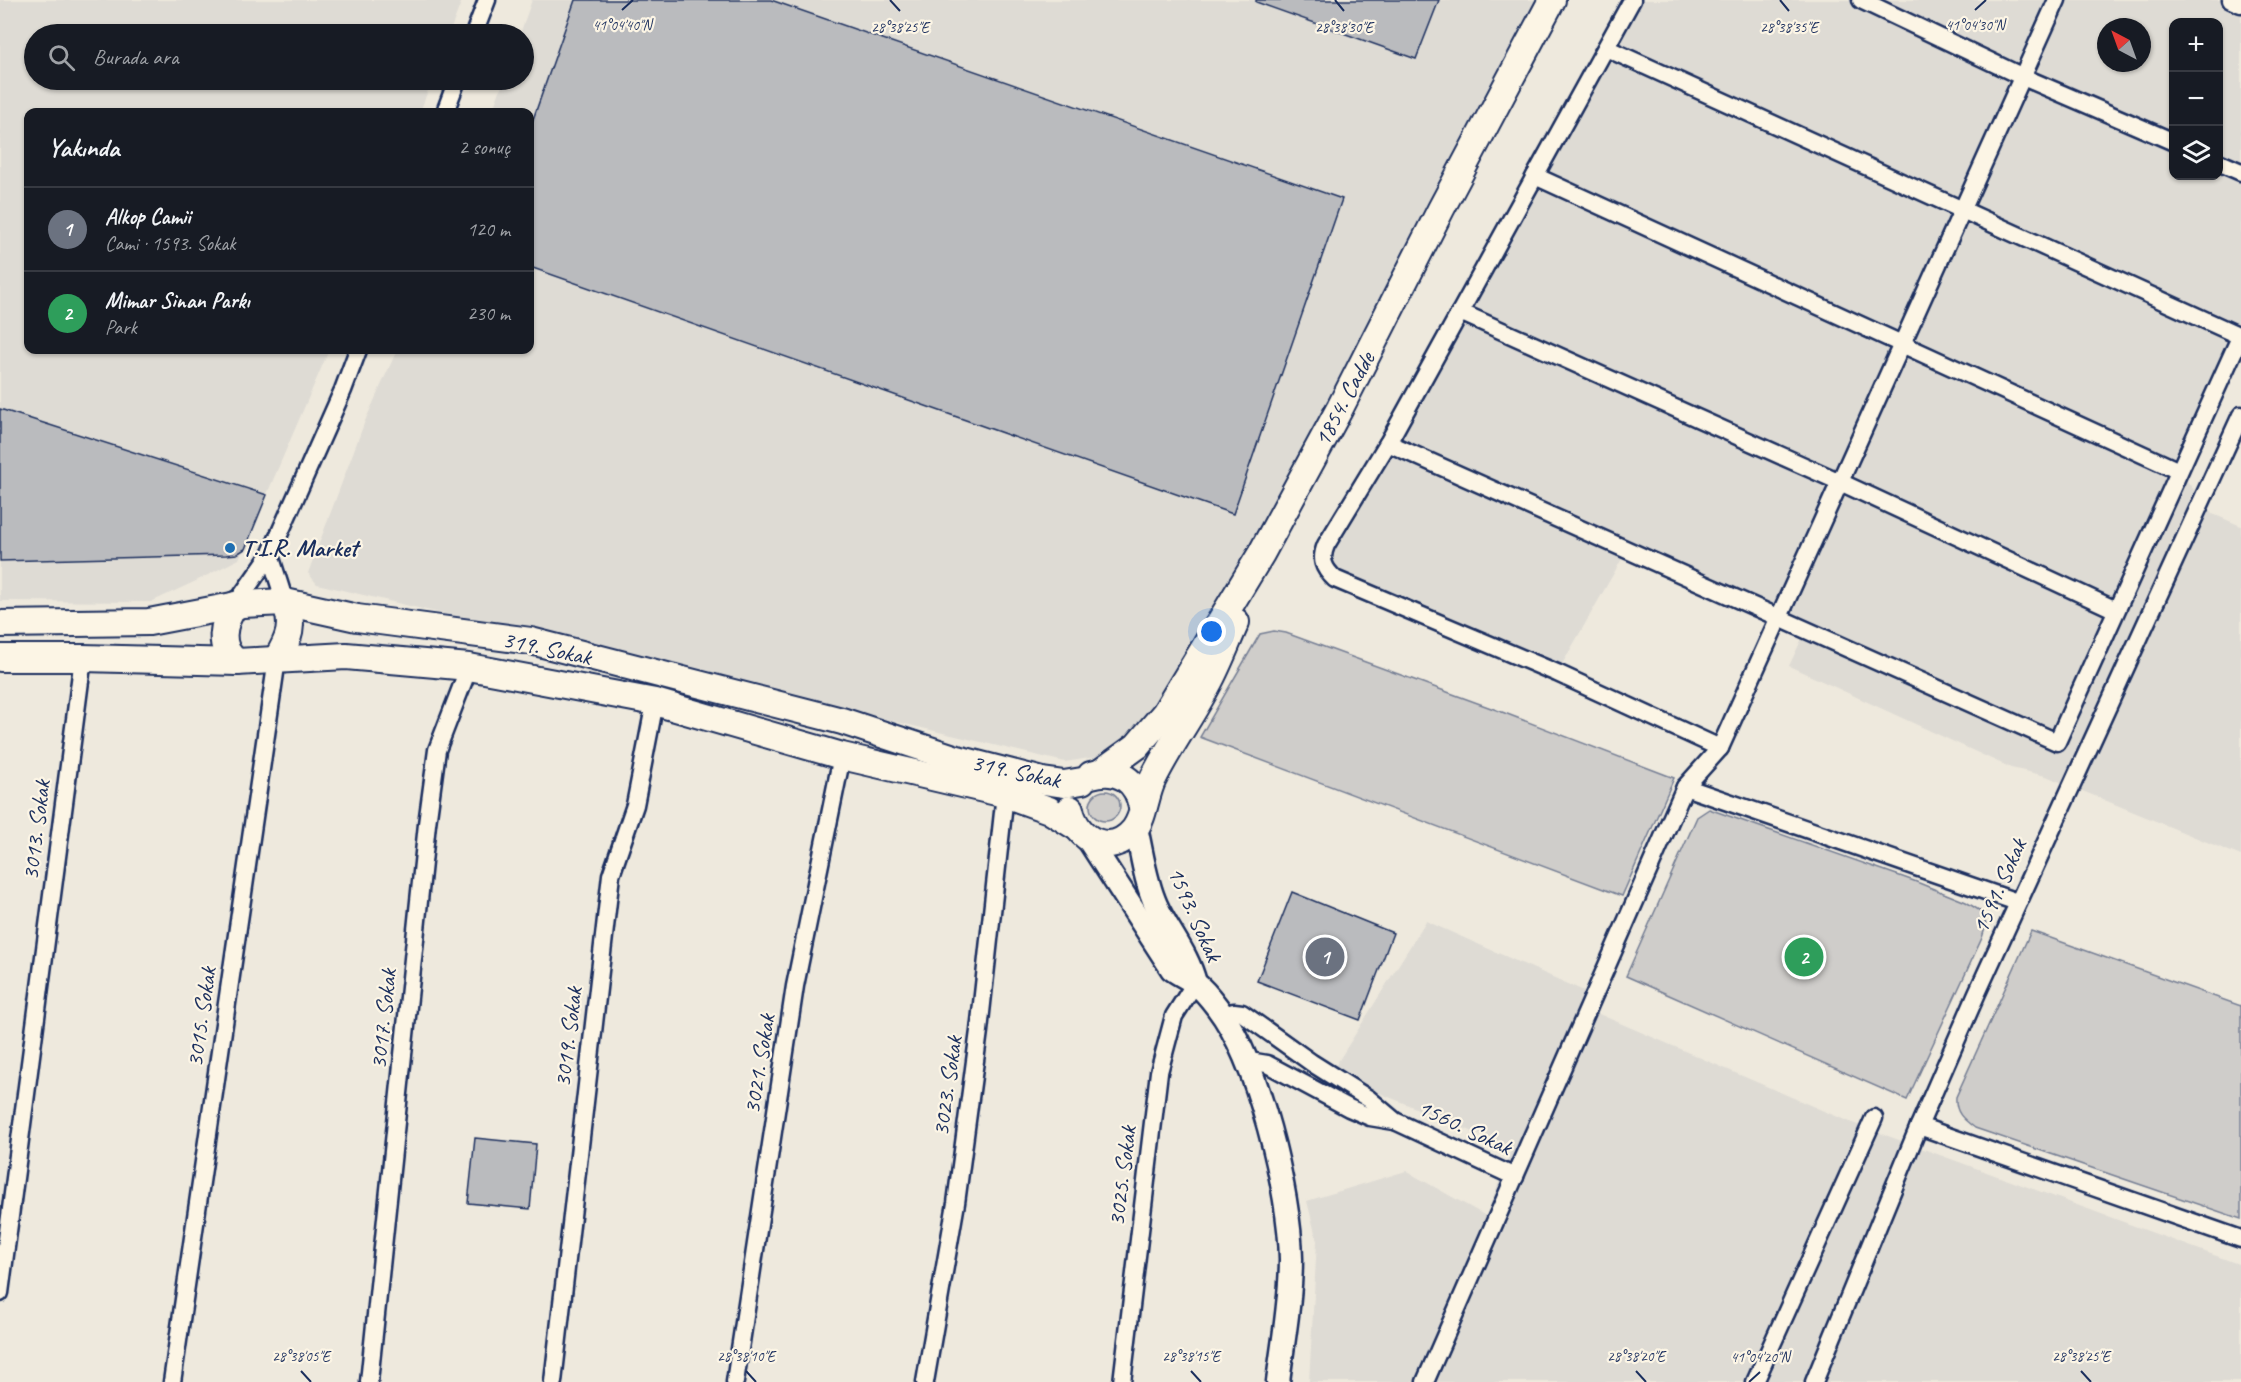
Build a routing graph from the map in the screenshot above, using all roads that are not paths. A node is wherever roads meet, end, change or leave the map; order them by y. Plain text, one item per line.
1 (487, 0) edge
2 (1552, 0) edge
3 (1632, 0) edge
4 (1860, 0) edge
5 (2057, 0) edge
6 (2231, 0) edge
7 (2241, 4) edge
8 (478, 24) edge
9 (1606, 48) junction
10 (2023, 77) junction
11 (453, 90) edge
12 (446, 108) edge
13 (2169, 140) edge
14 (2223, 164) edge
15 (2241, 172) edge
16 (1535, 176) junction
17 (1962, 211) junction
18 (1460, 312) junction
19 (2241, 335) edge
20 (1902, 345) junction
21 (356, 354) edge
22 (2241, 415) edge
23 (1389, 443) junction
24 (2179, 471) junction
25 (1840, 482) junction
26 (1261, 554) junction
27 (270, 555) junction
28 (285, 602) junction
29 (235, 605) junction
30 (2116, 610) junction
31 (1779, 617) junction
32 (0, 624) edge
33 (83, 657) junction
34 (0, 658) edge
35 (277, 659) junction
36 (237, 662) junction
37 (469, 667) junction
38 (655, 702) junction
39 (1720, 748) junction
40 (842, 756) junction
41 (1092, 776) junction
42 (1686, 787) junction
43 (1005, 794) junction
44 (1139, 817) junction
45 (1081, 832) junction
46 (2017, 902) junction
47 (1195, 983) junction
48 (1223, 1015) junction
49 (1312, 1063) junction
50 (1248, 1065) junction
51 (1304, 1084) junction
52 (1874, 1118) dead end
53 (1395, 1121) junction
54 (1919, 1126) junction
55 (1515, 1177) junction
56 (2241, 1239) edge
57 (0, 1293) edge
58 (172, 1382) edge
59 (369, 1382) edge
60 (553, 1382) edge
61 (735, 1382) edge
62 (924, 1382) edge
63 (1122, 1382) edge
64 (1278, 1382) edge
65 (1425, 1382) edge
66 (1755, 1382) edge
67 (1814, 1382) edge

1 - 8 street
2 - 26 main road, 1854. Cadde
3 - 9 street
4 - 10 street
5 - 10 street
6 - 7 street
9 - 16 street
9 - 17 street
10 - 13 street
10 - 17 street
11 - 12 street
14 - 15 street
16 - 18 street
16 - 20 street
17 - 19 street
17 - 20 street
18 - 23 street
18 - 25 street
19 - 24 street
20 - 24 street
20 - 25 street
21 - 27 street
22 - 46 street, 1591. Sokak
23 - 31 street
23 - 39 street
24 - 30 street
25 - 30 street
25 - 31 street
26 - 41 main road, 1854. Cadde
26 - 44 main road
27 - 28 street
27 - 29 street
28 - 29 main road, 319. Sokak
28 - 35 main road
28 - 41 main road, 319. Sokak
29 - 32 main road, 319. Sokak
29 - 36 main road
30 - 31 street
31 - 39 street
33 - 34 main road, 319. Sokak
33 - 36 main road, 319. Sokak
33 - 57 street, 3013. Sokak
35 - 36 main road, 319. Sokak
35 - 37 main road, 319. Sokak
35 - 58 street, 3015. Sokak
37 - 38 main road, 319. Sokak
37 - 59 street, 3017. Sokak
38 - 40 main road, 319. Sokak
38 - 60 street, 3019. Sokak
39 - 42 street
40 - 43 main road, 319. Sokak
40 - 61 street, 3021. Sokak
41 - 44 main road
41 - 45 main road
42 - 46 street
42 - 55 street
43 - 45 main road, 319. Sokak
43 - 62 street, 3023. Sokak
44 - 45 main road
44 - 47 main road, 1593. Sokak
45 - 47 main road, 1593. Sokak
46 - 54 street, 1591. Sokak
47 - 48 main road
47 - 63 street, 3025. Sokak
48 - 49 street
48 - 50 main road
49 - 51 street
49 - 53 street
50 - 51 street
50 - 64 main road
51 - 53 street
52 - 66 street
53 - 55 street, 1560. Sokak
54 - 56 street
54 - 67 street, 1591. Sokak
55 - 65 street

